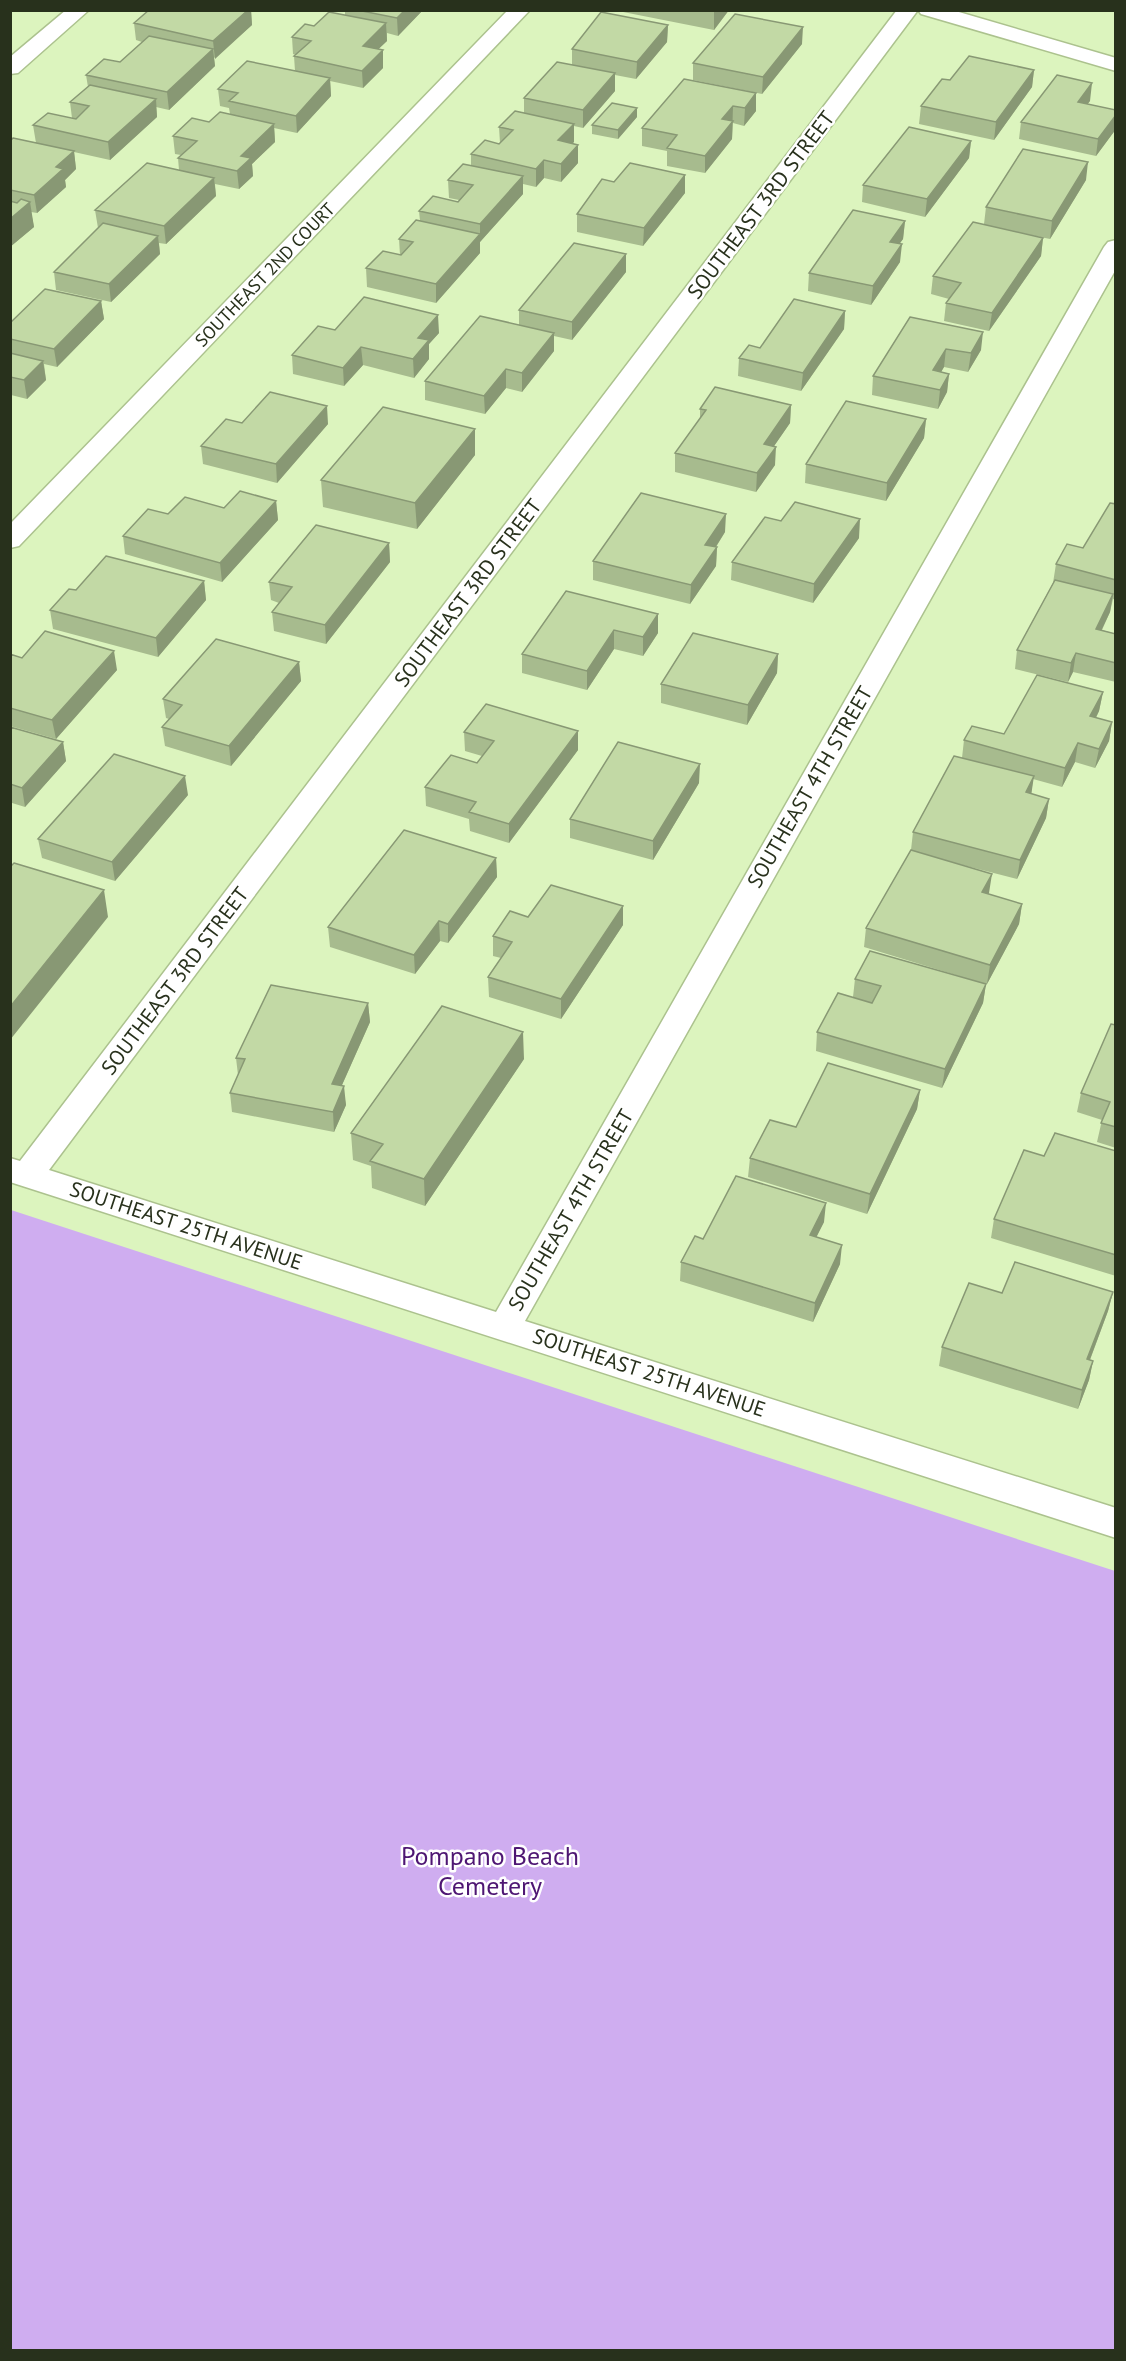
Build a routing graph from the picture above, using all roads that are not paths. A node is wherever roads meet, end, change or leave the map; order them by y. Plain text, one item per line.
1 (79, 10) edge
2 (520, 10) edge
3 (908, 10) edge
4 (928, 10) edge
5 (1116, 64) edge
6 (10, 68) edge
7 (1116, 247) edge
8 (10, 540) edge
9 (19, 1173) edge
10 (505, 1326) junction
11 (1116, 1523) edge

1 - 6 street
2 - 8 street, SOUTHEAST 2ND COURT
3 - 9 street, SOUTHEAST 3RD STREET
4 - 5 street
7 - 10 street, SOUTHEAST 4TH STREET
9 - 10 street, SOUTHEAST 25TH AVENUE
10 - 11 street, SOUTHEAST 25TH AVENUE

